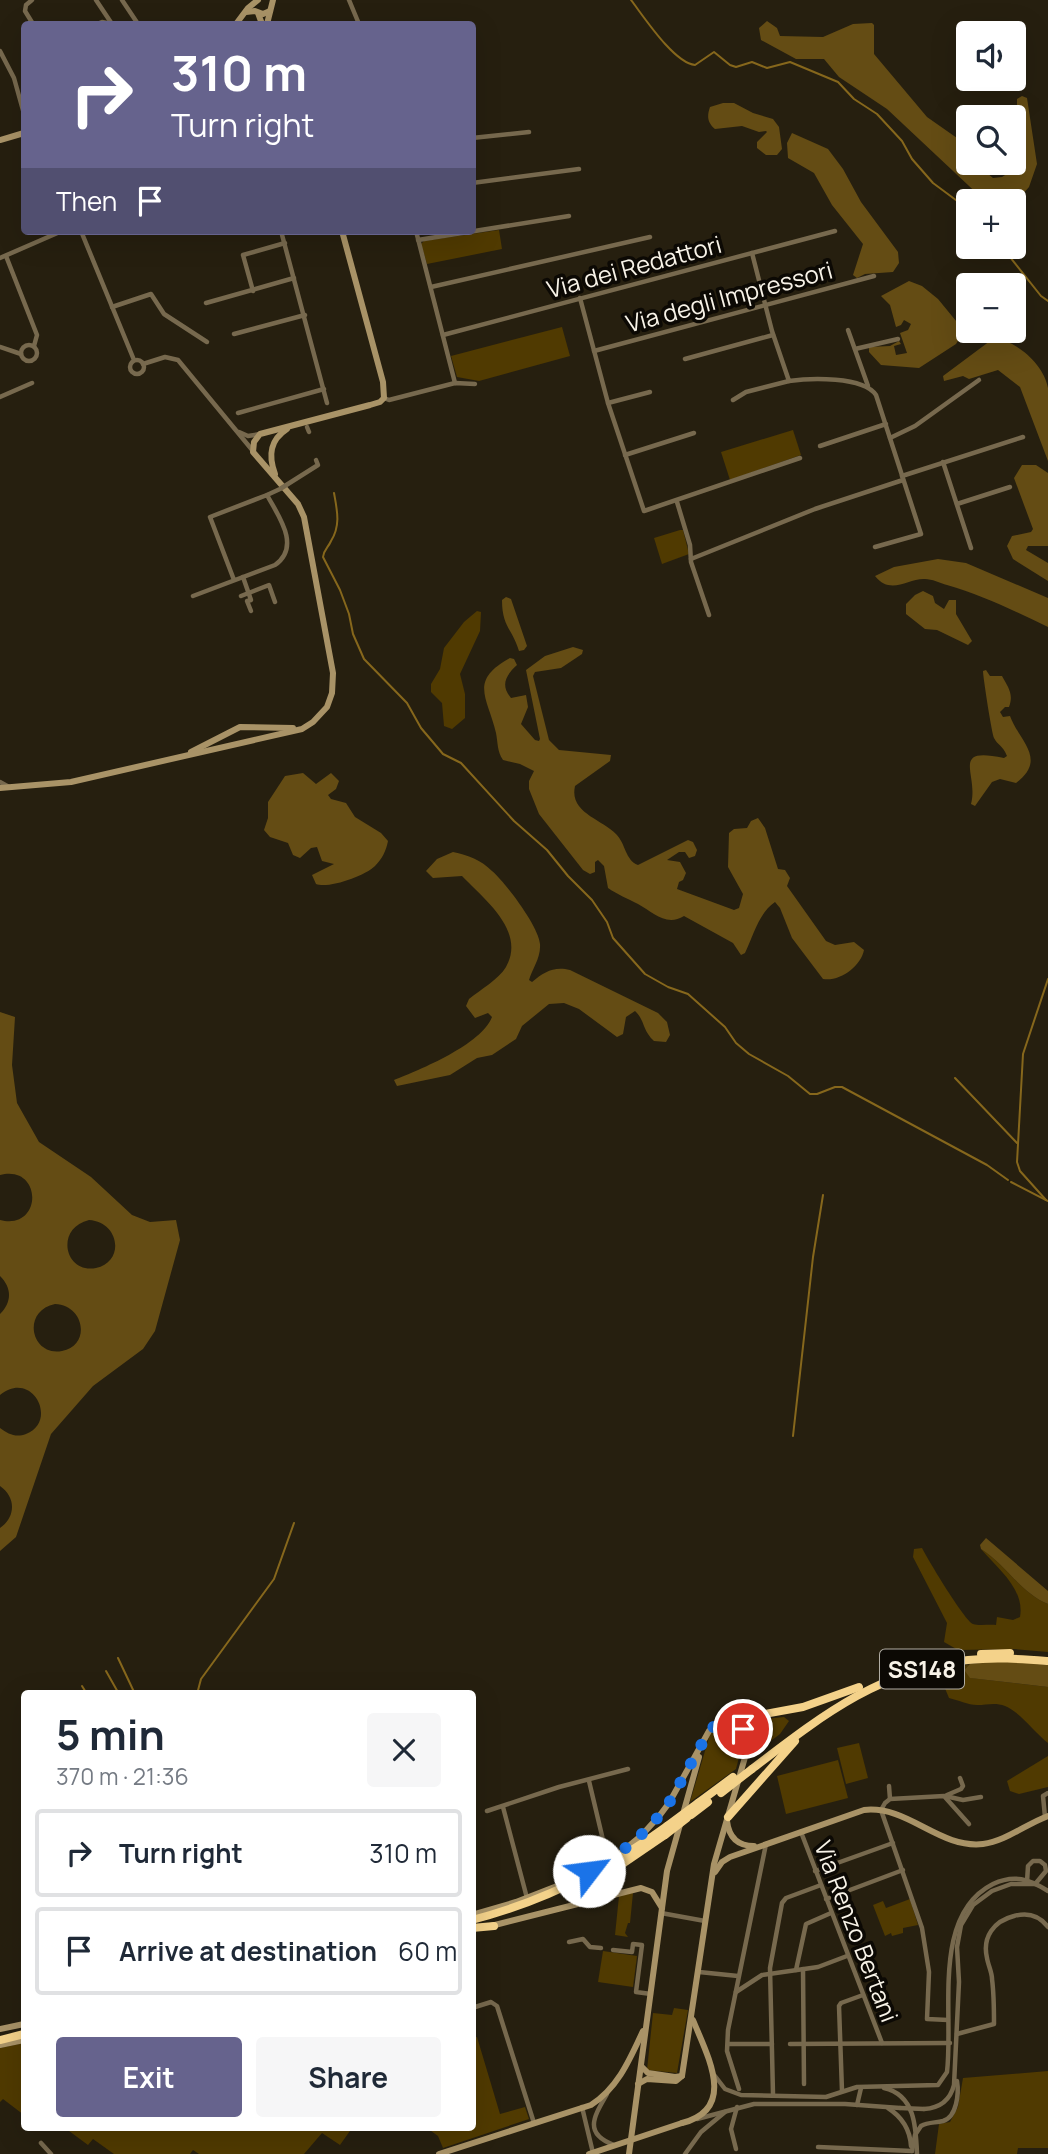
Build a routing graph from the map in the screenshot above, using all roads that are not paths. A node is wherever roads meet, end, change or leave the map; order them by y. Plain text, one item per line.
1 (32, 0) edge
2 (96, 0) edge
3 (122, 0) edge
4 (349, 0) edge
5 (258, 1) edge
6 (271, 4) edge
7 (103, 10) junction
8 (258, 12) junction
9 (244, 13) junction
10 (31, 21) edge
11 (99, 21) edge
12 (110, 21) edge
13 (136, 21) edge
14 (238, 21) edge
15 (261, 21) edge
16 (358, 21) edge
17 (0, 51) edge
18 (21, 103) edge
19 (529, 132) dead end
20 (21, 134) edge
21 (476, 138) edge
22 (0, 140) edge
23 (579, 169) dead end
24 (476, 182) edge
25 (569, 216) dead end
26 (476, 231) edge
27 (835, 231) dead end
28 (53, 235) edge
29 (82, 235) edge
30 (282, 235) edge
31 (343, 235) edge
32 (417, 235) edge
33 (449, 235) edge
34 (650, 237) dead end
35 (418, 240) junction
36 (285, 243) junction
37 (752, 253) junction
38 (3, 257) edge
39 (874, 276) dead end
40 (294, 278) junction
41 (430, 287) junction
42 (253, 291) junction
43 (580, 298) junction
44 (206, 303) dead end
45 (765, 304) junction
46 (112, 307) junction
47 (305, 315) junction
48 (848, 330) dead end
49 (233, 334) dead end
50 (443, 335) junction
51 (773, 335) junction
52 (898, 339) dead end
53 (207, 342) dead end
54 (34, 346) junction
55 (0, 347) edge
56 (855, 349) junction
57 (594, 351) junction
58 (21, 354) junction
59 (685, 359) dead end
60 (134, 360) junction
61 (144, 364) junction
62 (979, 380) dead end
63 (789, 381) junction
64 (32, 383) dead end
65 (455, 383) junction
66 (475, 384) dead end
67 (868, 387) junction
68 (324, 389) junction
69 (650, 392) dead end
70 (0, 397) edge
71 (384, 398) junction
72 (733, 400) dead end
73 (327, 403) dead end
74 (608, 404) junction
75 (238, 413) dead end
76 (886, 424) junction
77 (295, 425) junction
78 (236, 429) junction
79 (261, 433) junction
80 (694, 433) dead end
81 (890, 438) junction
82 (1023, 438) dead end
83 (820, 446) dead end
84 (272, 447) junction
85 (255, 453) junction
86 (625, 454) junction
87 (800, 458) dead end
88 (316, 460) dead end
89 (943, 463) junction
90 (903, 478) junction
91 (277, 479) junction
92 (1010, 487) dead end
93 (267, 495) junction
94 (677, 502) junction
95 (957, 504) junction
96 (875, 547) dead end
97 (971, 548) dead end
98 (691, 559) junction
99 (243, 577) junction
100 (234, 580) junction
101 (249, 593) junction
102 (193, 596) dead end
103 (241, 596) dead end
104 (275, 602) dead end
105 (251, 611) dead end
106 (709, 615) dead end
107 (254, 726) junction
108 (302, 729) junction
109 (225, 733) junction
110 (250, 741) junction
111 (232, 745) junction
112 (180, 757) junction
113 (0, 782) edge
114 (9, 787) junction
115 (0, 788) edge
116 (1048, 1659) edge
117 (859, 1687) junction
118 (723, 1721) junction
119 (809, 1726) junction
120 (702, 1745) junction
121 (752, 1765) junction
122 (628, 1769) dead end
123 (960, 1778) dead end
124 (589, 1781) junction
125 (889, 1786) dead end
126 (1048, 1793) edge
127 (944, 1796) junction
128 (981, 1797) dead end
129 (890, 1799) junction
130 (669, 1803) junction
131 (503, 1807) junction
132 (683, 1808) junction
133 (881, 1810) junction
134 (487, 1811) dead end
135 (728, 1817) junction
136 (1046, 1817) edge
137 (968, 1824) dead end
138 (666, 1831) junction
139 (800, 1831) junction
140 (893, 1843) junction
141 (763, 1844) junction
142 (608, 1861) junction
143 (1045, 1862) edge
144 (903, 1870) junction
145 (816, 1871) junction
146 (712, 1880) junction
147 (1027, 1881) junction
148 (1036, 1884) junction
149 (821, 1885) junction
150 (1048, 1891) edge
151 (527, 1898) junction
152 (826, 1899) junction
153 (662, 1911) junction
154 (476, 1913) edge
155 (831, 1913) junction
156 (476, 1919) edge
157 (706, 1922) junction
158 (494, 1926) joint
159 (476, 1927) edge
160 (1048, 1927) edge
161 (476, 1928) edge
162 (569, 1942) dead end
163 (601, 1948) dead end
164 (613, 1950) dead end
165 (847, 1956) junction
166 (803, 1969) junction
167 (796, 1970) junction
168 (699, 1972) junction
169 (770, 1973) junction
170 (950, 1975) junction
171 (959, 1975) junction
172 (738, 1976) junction
173 (735, 1992) junction
174 (651, 1994) junction
175 (863, 1995) junction
176 (476, 2007) edge
177 (692, 2017) junction
178 (948, 2020) junction
179 (647, 2023) junction
180 (21, 2025) edge
181 (0, 2029) edge
182 (957, 2034) junction
183 (21, 2035) edge
184 (1, 2040) edge
185 (882, 2043) junction
186 (948, 2043) junction
187 (957, 2043) junction
188 (772, 2044) junction
189 (790, 2044) dead end
190 (727, 2045) junction
191 (805, 2045) junction
192 (841, 2045) junction
193 (641, 2061) junction
194 (712, 2069) junction
195 (956, 2074) junction
196 (682, 2076) junction
197 (638, 2084) junction
198 (804, 2084) dead end
199 (861, 2087) junction
200 (876, 2087) junction
201 (739, 2089) dead end
202 (609, 2090) junction
203 (844, 2090) junction
204 (773, 2094) junction
205 (845, 2104) junction
206 (857, 2105) junction
207 (738, 2106) junction
208 (582, 2107) junction
209 (887, 2107) junction
210 (728, 2110) junction
211 (693, 2121) junction
212 (534, 2123) junction
213 (915, 2135) junction
214 (41, 2143) dead end
215 (615, 2145) junction
216 (818, 2147) dead end
217 (736, 2150) dead end
218 (443, 2153) edge
219 (591, 2153) edge
220 (904, 2153) edge
221 (914, 2153) edge
222 (51, 2154) edge
223 (629, 2154) edge
224 (685, 2154) edge

1 - 10 street
2 - 7 street
3 - 13 street
4 - 16 street
5 - 8 street
5 - 9 street
6 - 8 street
7 - 11 street
7 - 12 street
8 - 9 street
8 - 15 street
9 - 14 street
17 - 18 street
19 - 21 street
20 - 22 street
23 - 24 street
25 - 26 street
27 - 37 street, Via dei Redattori
28 - 38 street
29 - 46 street
30 - 36 street
31 - 71 street
32 - 35 street
33 - 35 street
34 - 41 street
35 - 41 street
36 - 40 street
36 - 42 street
37 - 43 street, Via dei Redattori
37 - 45 street
38 - 54 street
39 - 45 street, Via degli Impressori
40 - 42 street
40 - 47 street
41 - 50 street
42 - 44 street
43 - 50 street, Via dei Redattori
43 - 57 street
45 - 51 street
45 - 57 street, Via degli Impressori
46 - 53 street
46 - 60 street
47 - 49 street
47 - 68 street
48 - 56 street
50 - 65 street
51 - 59 street
51 - 63 street
52 - 56 street
54 - 58 street
54 - 58 street
55 - 58 street
56 - 67 street
57 - 74 street
60 - 61 street
60 - 61 street
61 - 78 street
62 - 81 street
63 - 67 street
63 - 72 street
64 - 70 street
65 - 66 street
65 - 71 street
67 - 76 street
68 - 73 street
68 - 75 street
69 - 74 street
71 - 77 street
74 - 86 street
76 - 81 street
76 - 83 street
77 - 79 street
77 - 84 street
78 - 79 street
78 - 85 street
79 - 84 street
79 - 85 street
80 - 86 street
81 - 90 street
82 - 89 street
84 - 85 street
84 - 91 street
85 - 91 street
86 - 94 street
87 - 94 street
88 - 93 street, bridge
89 - 90 street
89 - 95 street
90 - 96 street
90 - 98 street
91 - 108 street
92 - 95 street
93 - 99 street
93 - 100 street
94 - 98 street
95 - 97 street
98 - 106 street
99 - 100 street
99 - 101 street
100 - 102 street
101 - 103 street
101 - 104 street
101 - 105 street
107 - 108 street
107 - 109 street
107 - 110 street
108 - 110 street
109 - 111 street
109 - 112 street
110 - 111 street
111 - 112 street
112 - 114 street
113 - 114 street
114 - 115 street
116 - 117 highway, SS148
116 - 119 highway, SS148
117 - 118 highway
117 - 121 highway, SS148
118 - 120 street
118 - 135 street
119 - 121 highway, SS148
119 - 135 highway
120 - 130 street
120 - 132 street
121 - 138 highway, SS148, bridge
121 - 138 highway, SS148, bridge
122 - 124 street
123 - 127 street
124 - 131 street
124 - 142 street
125 - 129 street
126 - 136 street
127 - 128 street
127 - 129 street
127 - 137 street
129 - 133 street
130 - 132 street
130 - 142 street
131 - 134 street
131 - 151 street
132 - 153 street
133 - 136 street
133 - 139 street
133 - 140 street
135 - 141 street
135 - 146 street
138 - 156 highway, SS148
138 - 159 highway, SS148
139 - 141 street
139 - 145 street, Via Renzo Bertani
140 - 144 street
140 - 145 street
141 - 146 street
141 - 172 street
142 - 151 street
143 - 147 street
143 - 148 street
144 - 152 street
144 - 178 street
145 - 149 street, Via Renzo Bertani
146 - 157 street
147 - 148 street
147 - 170 street
147 - 171 street
148 - 150 street
149 - 152 street, Via Renzo Bertani
149 - 169 street
151 - 154 street
152 - 155 street, Via Renzo Bertani
153 - 157 street
153 - 158 street
153 - 174 street
155 - 165 street, Via Renzo Bertani
155 - 167 street
157 - 168 street
158 - 161 highway
160 - 182 street
162 - 163 street
164 - 174 street
165 - 166 street
165 - 175 street, Via Renzo Bertani
166 - 167 street
166 - 191 street
167 - 169 street
168 - 172 street
168 - 177 street
169 - 173 street
169 - 188 street
170 - 171 street
170 - 178 street
171 - 182 street
172 - 173 street
173 - 190 street
174 - 179 street
175 - 185 street, Via Renzo Bertani
175 - 192 street
176 - 212 street
177 - 194 street
177 - 196 street
178 - 186 street
179 - 193 street
179 - 202 street
180 - 181 street
182 - 187 street
183 - 184 highway
185 - 186 street
185 - 192 street
186 - 187 street
186 - 200 street
187 - 195 street
188 - 190 street
188 - 204 street
189 - 191 street
190 - 201 street
191 - 192 street
191 - 198 street
192 - 203 street
193 - 196 street
193 - 197 street
194 - 204 street
194 - 211 street
195 - 209 street, bridge
195 - 213 street
196 - 197 street
197 - 223 street
199 - 200 street
199 - 203 street
199 - 206 street
200 - 213 street
202 - 208 street
202 - 215 street
203 - 204 street
203 - 205 street
205 - 206 street
205 - 207 street
206 - 209 street
207 - 210 street
207 - 217 street
208 - 212 street
208 - 219 street
209 - 221 street
210 - 211 street
210 - 224 street
211 - 215 street, bridge
212 - 218 street
213 - 221 street
214 - 222 street
215 - 219 street, bridge
216 - 220 street
220 - 221 street

